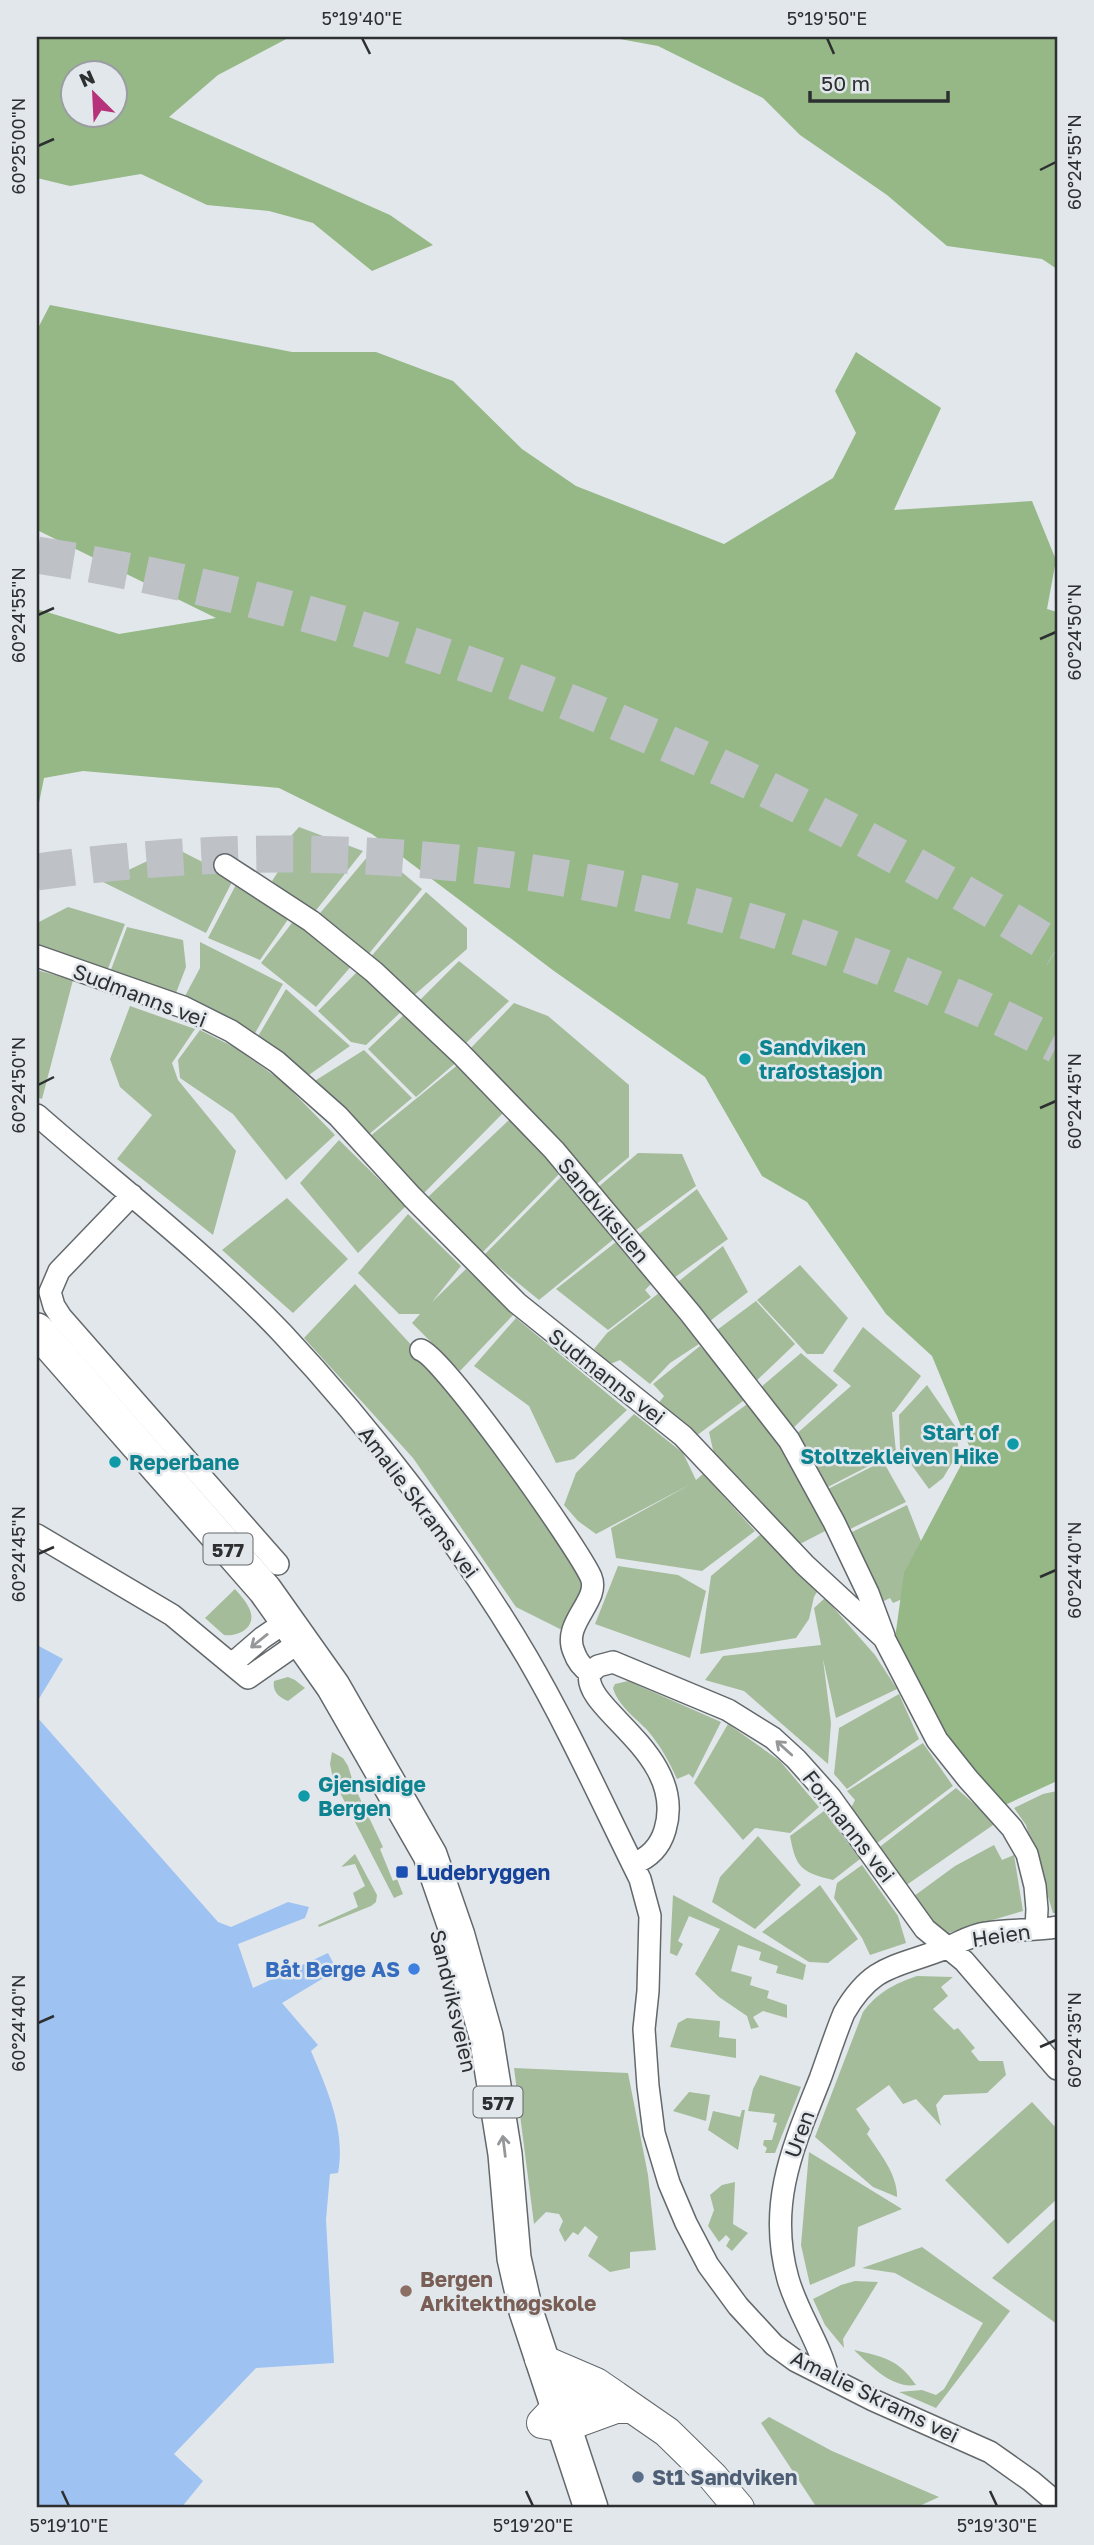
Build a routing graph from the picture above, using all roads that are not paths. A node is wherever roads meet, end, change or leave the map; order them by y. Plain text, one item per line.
1 (225, 865) dead end
2 (37, 956) edge
3 (37, 1115) edge
4 (132, 1195) junction
5 (37, 1329) edge
6 (421, 1350) dead end
7 (37, 1535) edge
8 (278, 1564) dead end
9 (294, 1631) junction
10 (884, 1638) junction
11 (590, 1673) junction
12 (392, 1788) junction
13 (633, 1864) junction
14 (1057, 1927) edge
15 (1035, 1929) junction
16 (946, 1948) junction
17 (1057, 2069) edge
18 (540, 2358) junction
19 (828, 2377) junction
20 (623, 2402) junction
21 (554, 2419) junction
22 (1057, 2503) edge
23 (573, 2508) edge
24 (591, 2508) edge
25 (739, 2508) edge

1 - 10 street, Sandvikslien
2 - 10 street, Sudmanns vei
3 - 4 street, Amalie Skrams vei
4 - 8 street
4 - 13 street, Amalie Skrams vei
5 - 9 main road, Sandviksveien / 577
6 - 11 street
7 - 9 street
9 - 12 main road, Sandviksveien / 577
10 - 15 street, Sudmanns vei
11 - 13 street
16 -> 11 street, Formanns vei
18 -> 12 main road, Sandviksveien / 577
12 - 21 main road, Sandviksveien / 577
13 - 19 street, Amalie Skrams vei
14 - 15 street, Heien
15 - 16 street, Heien
16 - 17 street, Formanns vei
16 - 19 street, Uren
18 - 20 main road
18 - 21 main road, Sandviksveien / 577
19 - 22 street, Amalie Skrams vei
20 - 21 main road
20 - 25 main road
21 - 23 main road, 577
21 - 24 main road, 577

